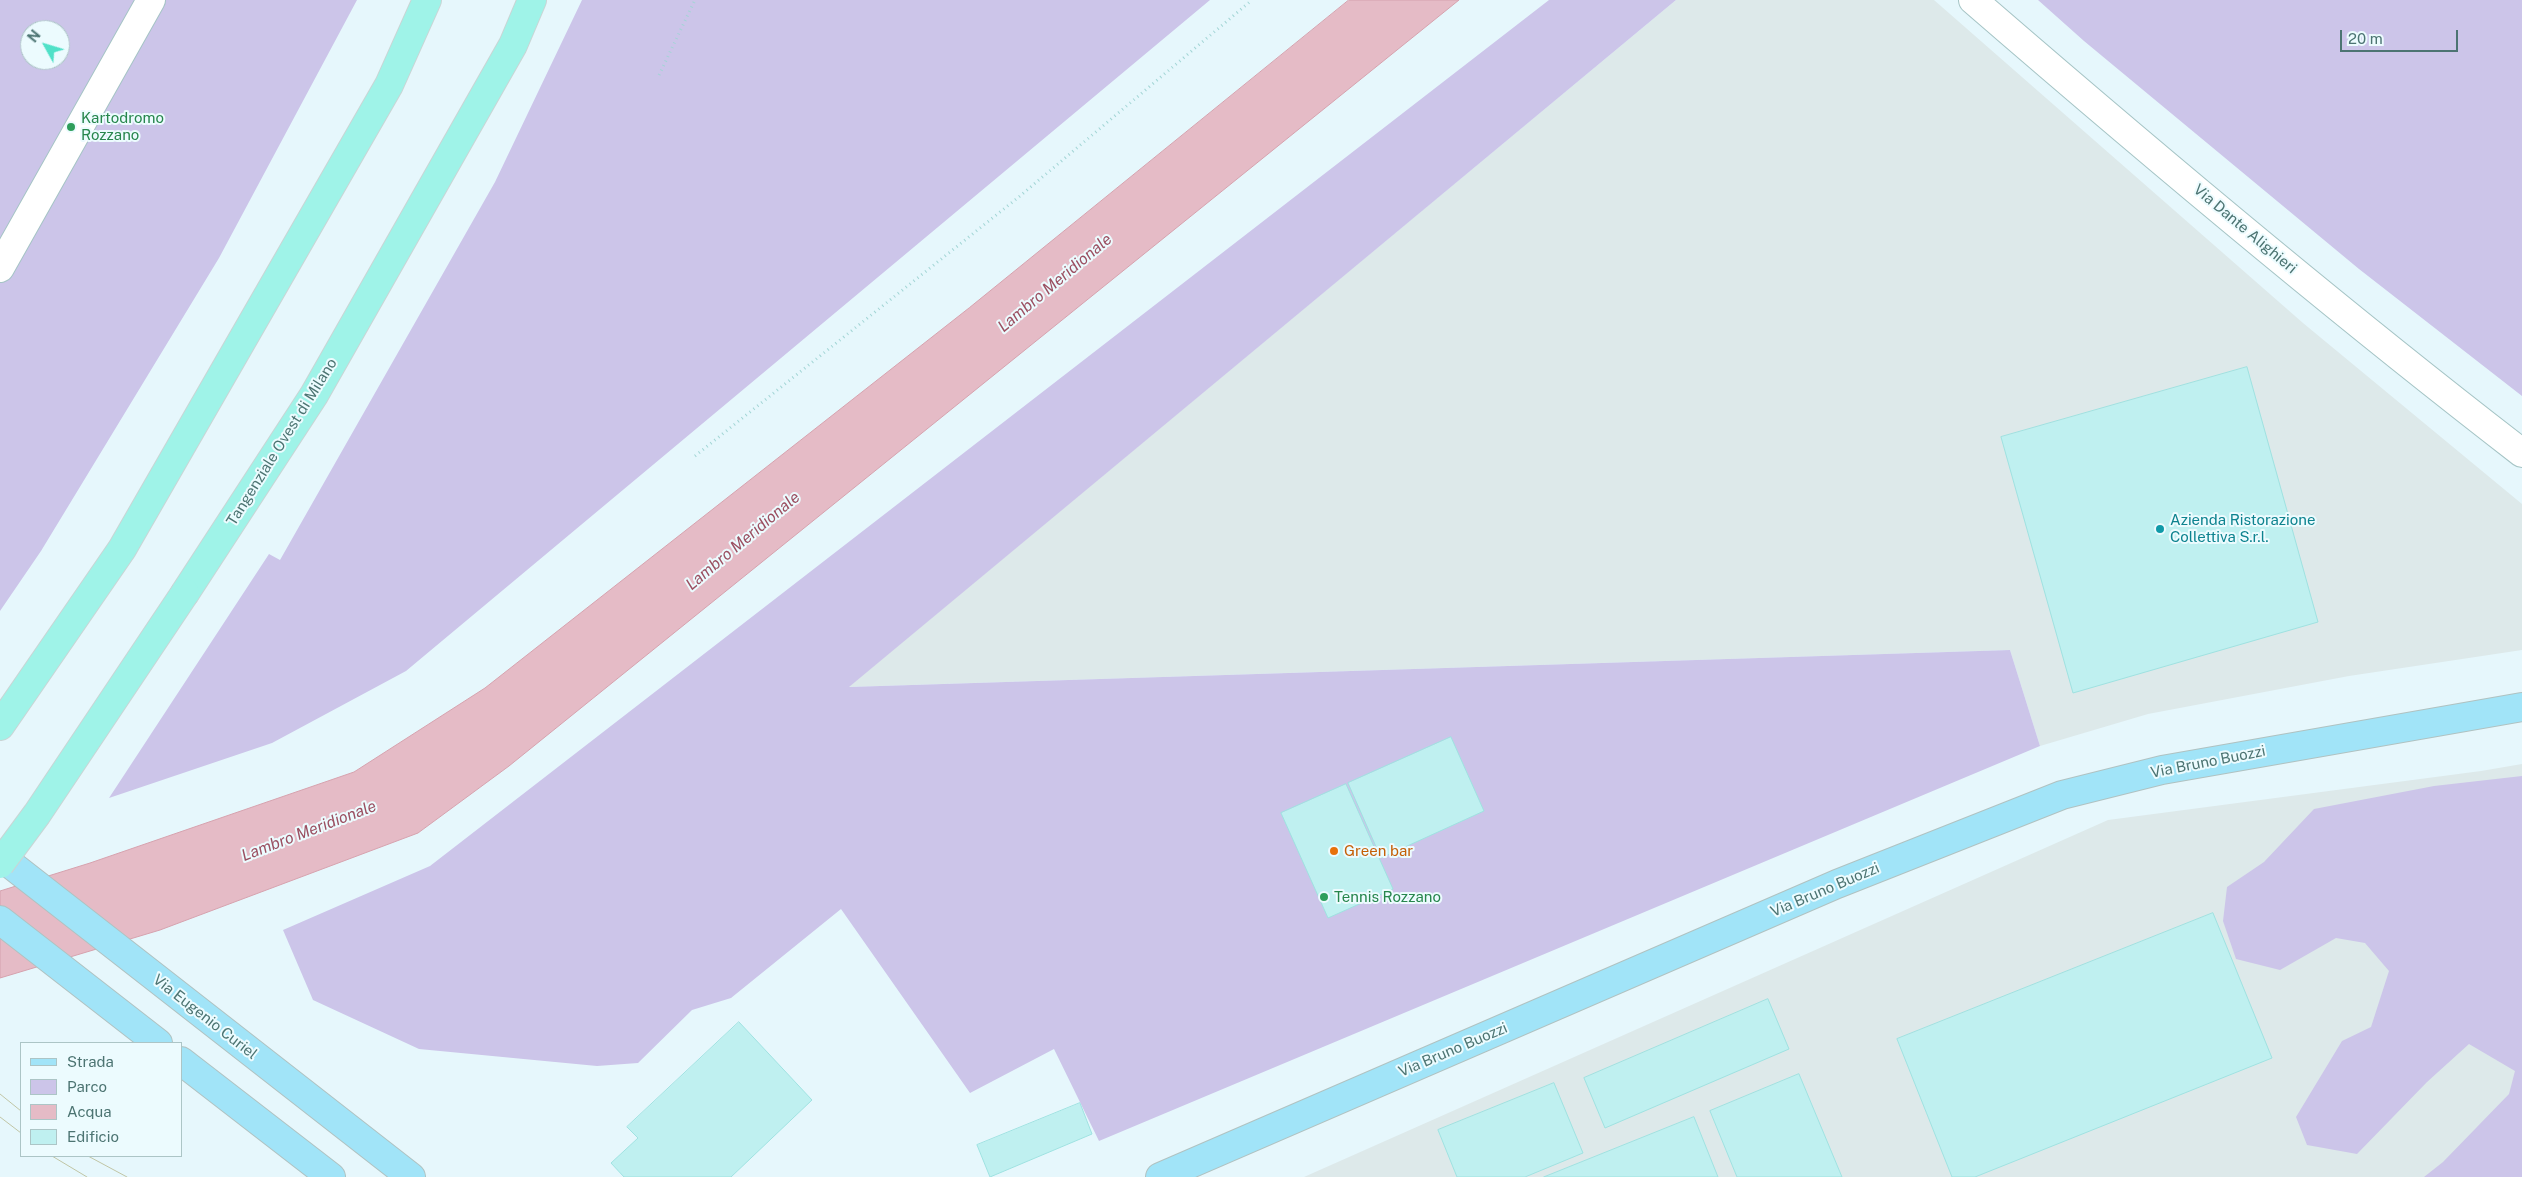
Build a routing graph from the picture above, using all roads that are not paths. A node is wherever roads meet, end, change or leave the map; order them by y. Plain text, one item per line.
1 (151, 0) edge
2 (427, 0) edge
3 (532, 0) edge
4 (1973, 0) edge
5 (0, 268) edge
6 (2522, 453) edge
7 (2522, 707) edge
8 (0, 726) edge
9 (0, 856) edge
10 (0, 864) edge
11 (0, 920) edge
12 (157, 1042) edge
13 (184, 1064) edge
14 (331, 1177) edge
15 (411, 1177) edge
16 (1160, 1177) edge

1 - 5 street
2 - 8 highway
3 - 10 highway, Tangenziale Ovest di Milano, bridge
4 - 6 street, Via Dante Alighieri
7 - 16 main road, Via Bruno Buozzi
9 - 15 main road, Via Eugenio Curiel
11 - 12 main road
13 - 14 main road

